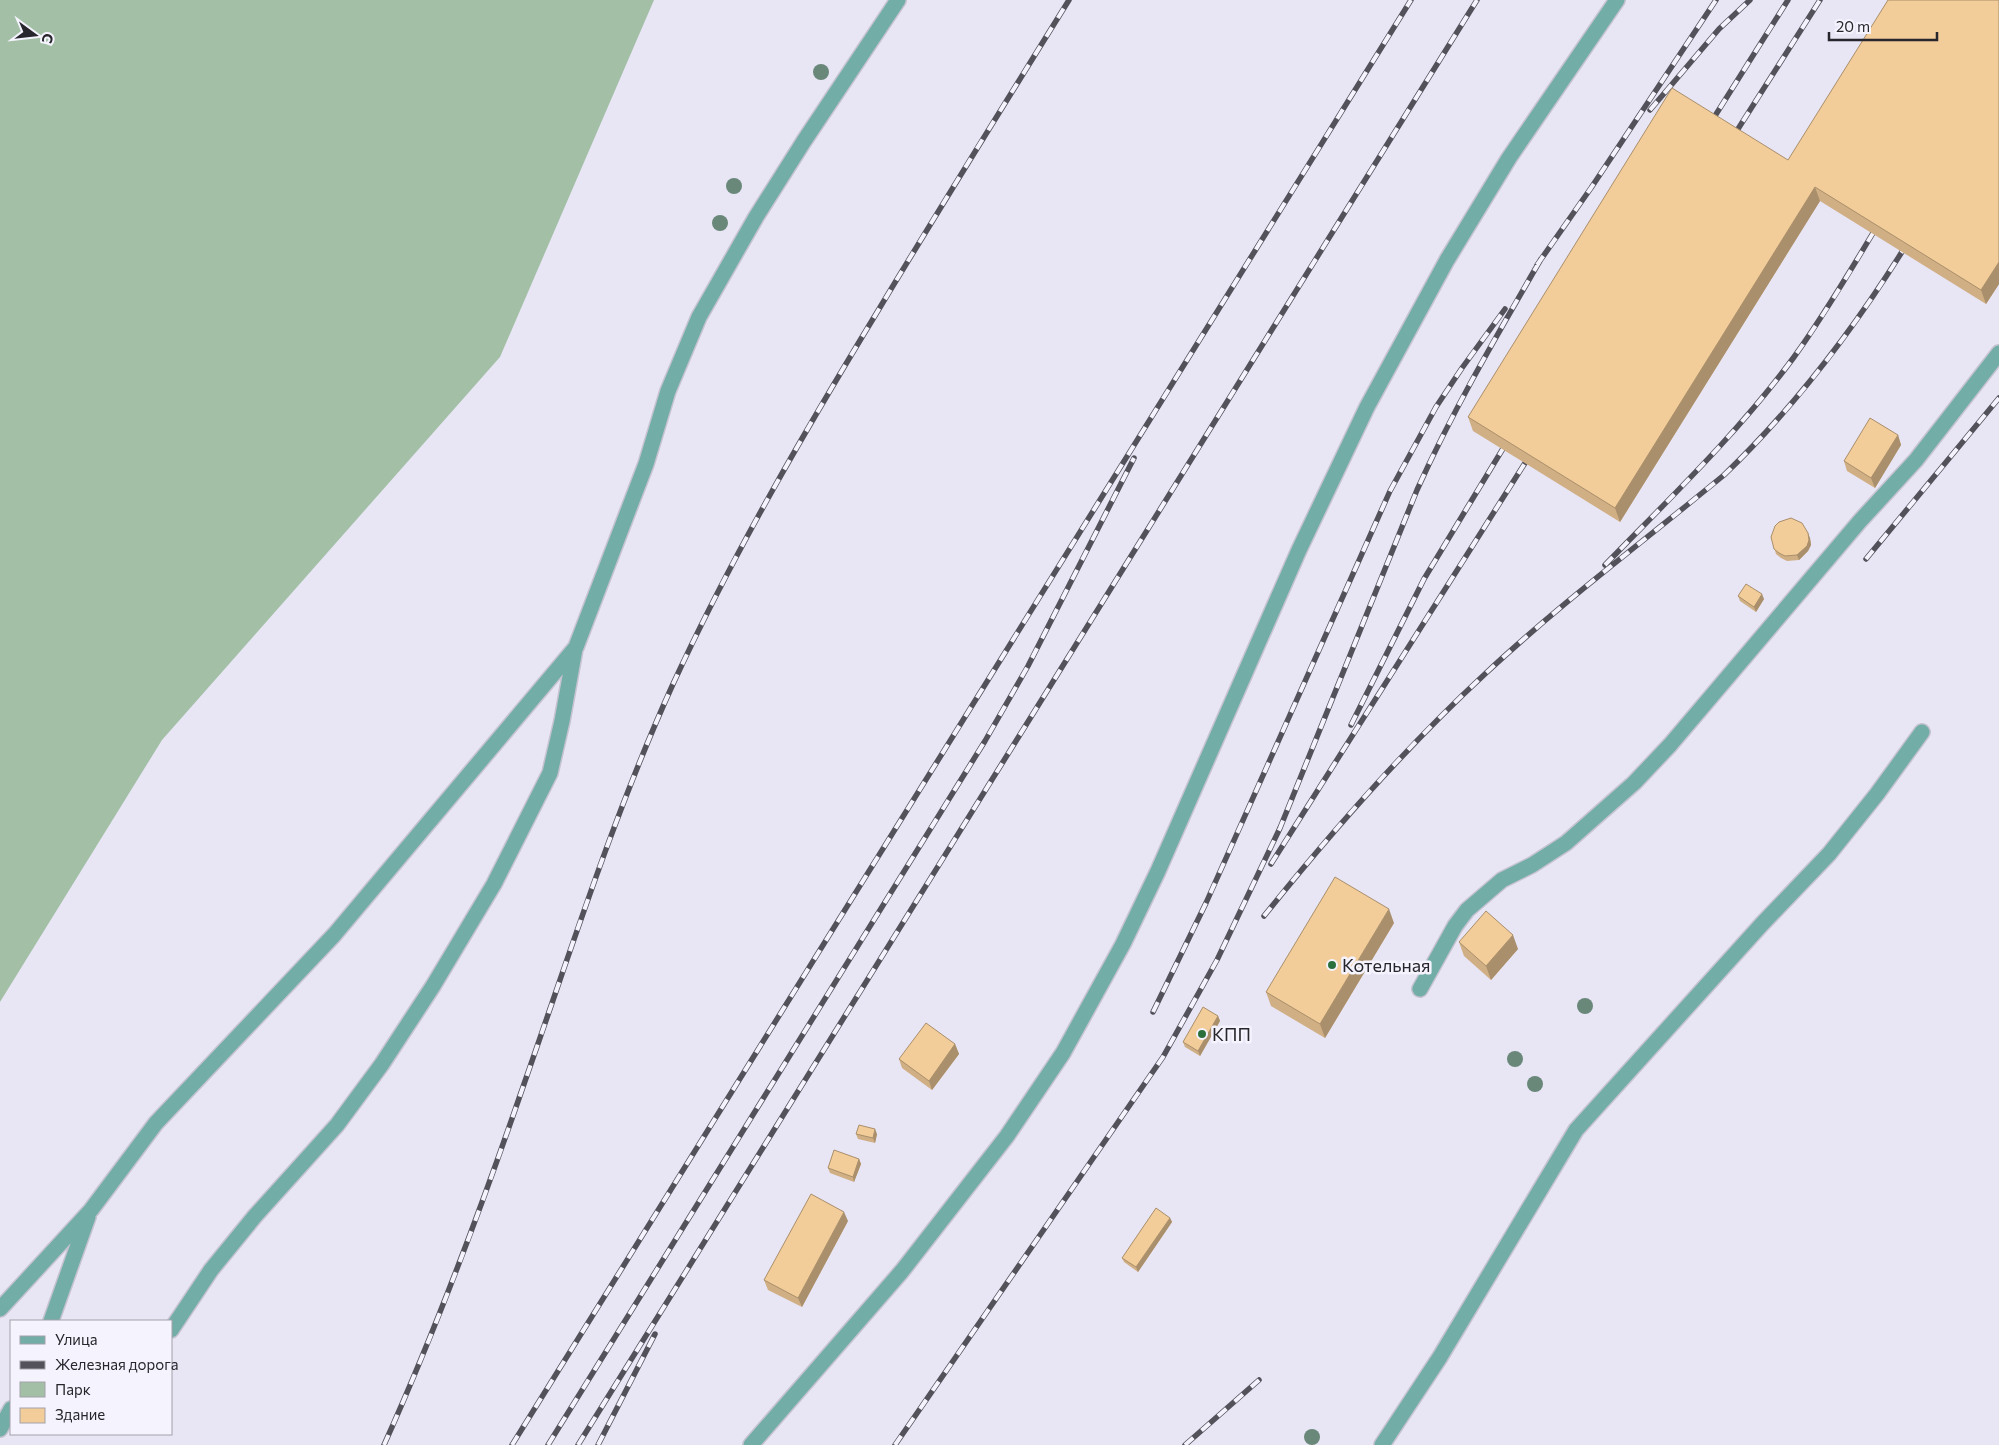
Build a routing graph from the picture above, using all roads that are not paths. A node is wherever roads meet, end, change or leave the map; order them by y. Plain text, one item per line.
1 (898, 0) edge
2 (1618, 0) edge
3 (1999, 353) edge
4 (576, 647) junction
5 (1922, 732) dead end
6 (1420, 989) dead end
7 (91, 1210) junction
8 (0, 1309) edge
9 (50, 1320) edge
10 (172, 1328) edge
11 (10, 1411) edge
12 (0, 1429) edge
13 (752, 1445) edge
14 (1382, 1445) edge

1 - 4 lane
2 - 13 lane
3 - 6 lane
4 - 7 lane
4 - 10 lane
5 - 14 lane
7 - 8 lane
7 - 9 lane
11 - 12 lane

